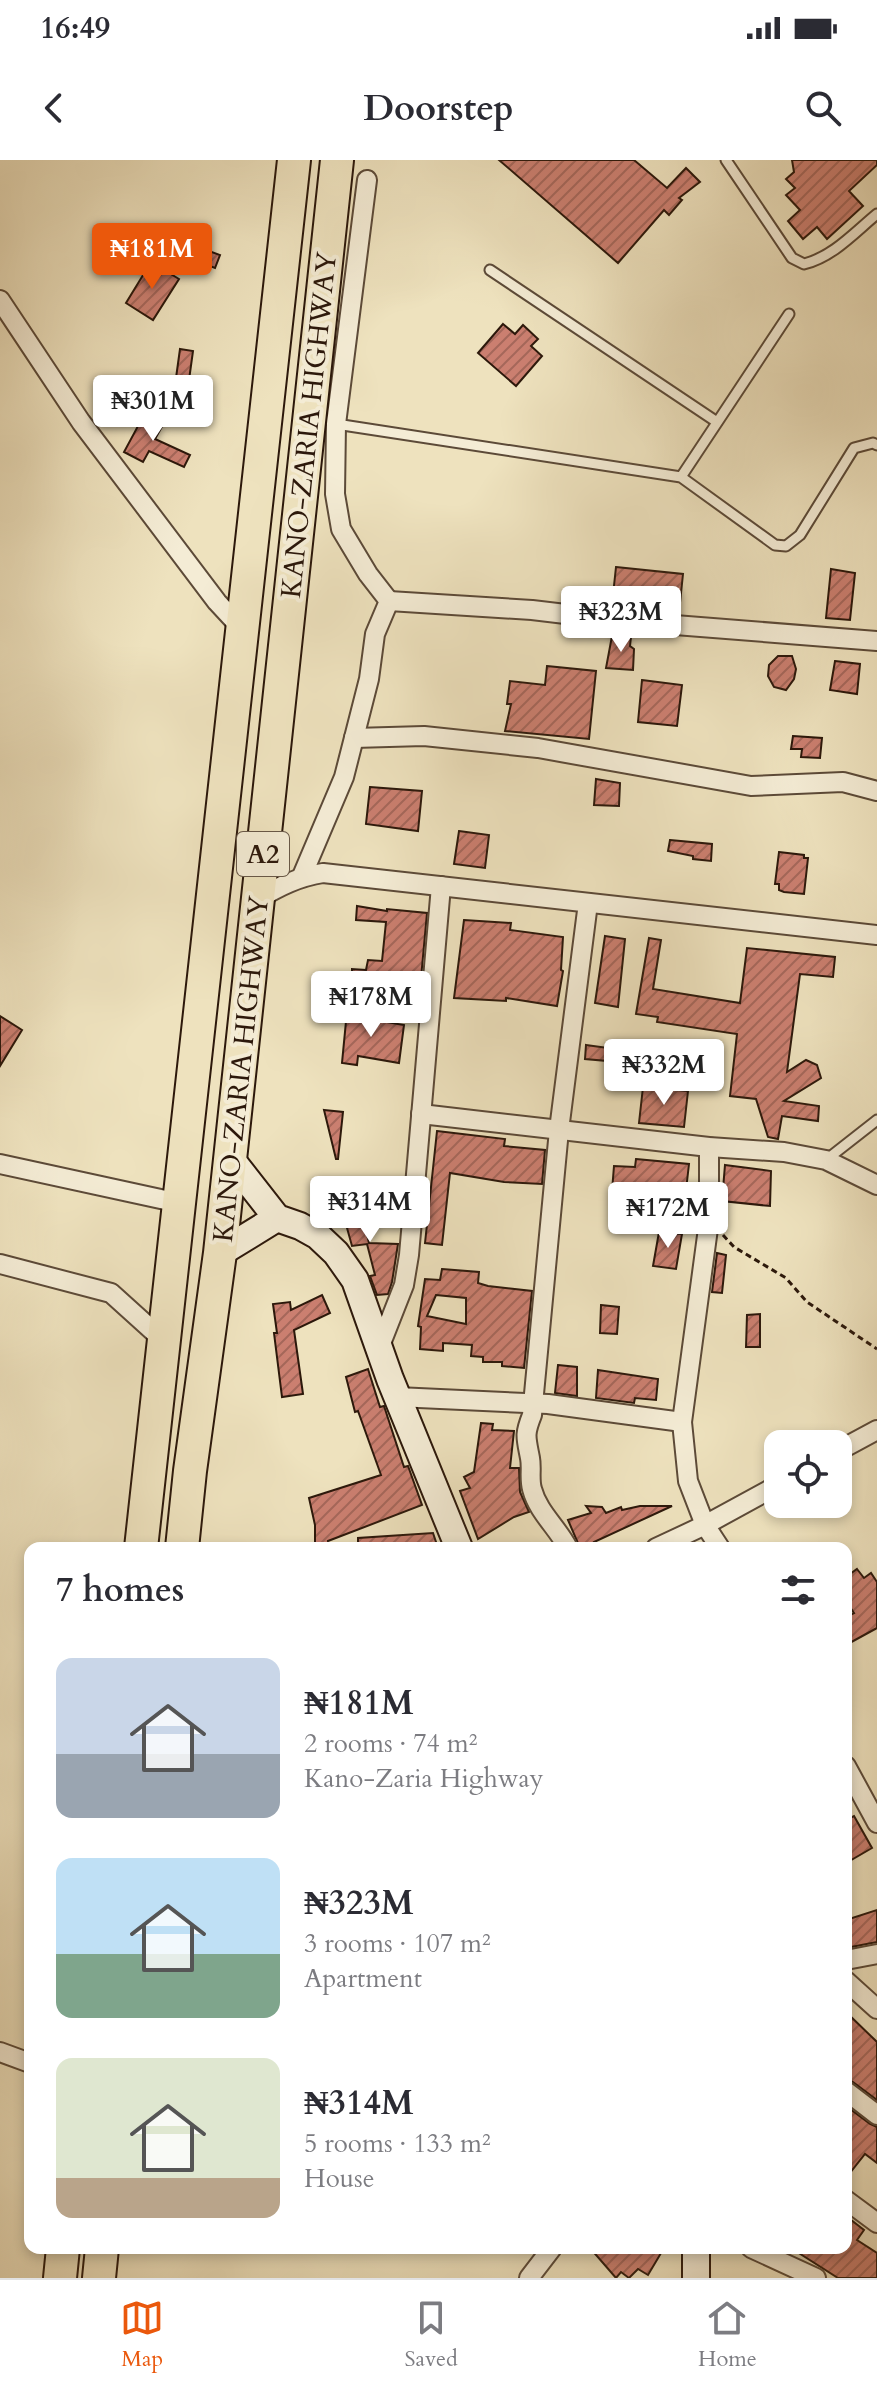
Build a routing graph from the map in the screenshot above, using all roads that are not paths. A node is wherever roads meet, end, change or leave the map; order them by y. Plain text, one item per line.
1 (294, 160) edge
2 (337, 160) edge
3 (726, 160) edge
4 (367, 180) dead end
5 (877, 214) edge
6 (490, 270) dead end
7 (0, 300) edge
8 (789, 314) dead end
9 (717, 422) junction
10 (322, 423) junction
11 (877, 445) edge
12 (681, 477) junction
13 (389, 601) junction
14 (242, 629) junction
15 (877, 641) edge
16 (354, 738) junction
17 (877, 791) edge
18 (302, 876) junction
19 (441, 886) junction
20 (258, 899) junction
21 (588, 903) junction
22 (877, 935) edge
23 (421, 1114) junction
24 (877, 1120) edge
25 (559, 1130) junction
26 (709, 1147) junction
27 (230, 1158) junction
28 (826, 1160) junction
29 (0, 1164) edge
30 (877, 1185) edge
31 (179, 1203) junction
32 (277, 1218) junction
33 (220, 1253) junction
34 (0, 1264) edge
35 (163, 1340) junction
36 (380, 1346) junction
37 (397, 1397) junction
38 (533, 1404) junction
39 (682, 1422) junction
40 (877, 1430) edge
41 (852, 1443) edge
42 (149, 1467) junction
43 (190, 1471) junction
44 (764, 1493) edge
45 (705, 1525) junction
46 (142, 1542) edge
47 (183, 1542) edge
48 (457, 1542) edge
49 (565, 1542) edge
50 (669, 1542) edge
51 (716, 1542) edge
52 (852, 1777) edge
53 (877, 1823) edge
54 (877, 1954) edge
55 (852, 1959) edge
56 (852, 1986) edge
57 (877, 2009) edge
58 (0, 2052) edge
59 (24, 2061) edge
60 (852, 2096) edge
61 (877, 2115) edge
62 (852, 2204) edge
63 (877, 2223) edge
64 (62, 2254) edge
65 (101, 2254) edge
66 (547, 2254) edge
67 (696, 2254) edge
68 (764, 2254) edge
69 (60, 2278) edge
70 (99, 2278) edge
71 (529, 2278) edge
72 (696, 2278) edge
73 (816, 2278) edge

1 - 14 highway, KANO-ZARIA HIGHWAY / A2
2 - 10 highway, KANO-ZARIA HIGHWAY / A2
3 - 5 lane
4 - 10 street
6 - 9 lane
7 - 14 street
8 - 9 lane
9 - 12 lane
10 - 12 lane
10 - 13 street
10 - 20 highway, KANO-ZARIA HIGHWAY / A2
11 - 12 lane
13 - 15 street
13 - 16 street
14 - 31 highway, KANO-ZARIA HIGHWAY / A2
16 - 17 street
16 - 18 street
18 - 19 street
18 - 20 street
19 - 21 street
19 - 23 street
20 - 27 highway, KANO-ZARIA HIGHWAY / A2
21 - 22 street
21 - 25 street
23 - 25 street
23 - 36 street
24 - 28 lane
25 - 26 street
25 - 38 street
26 - 28 street
26 - 39 street
27 - 32 street
27 - 33 highway, KANO-ZARIA HIGHWAY / A2
28 - 30 street
29 - 31 street
31 - 35 highway, KANO-ZARIA HIGHWAY / A2
32 - 33 street
32 - 36 street
33 - 43 highway, KANO-ZARIA HIGHWAY / A2
34 - 35 street
35 - 42 highway, KANO-ZARIA HIGHWAY / A2
36 - 37 street
37 - 38 street
37 - 48 street
38 - 39 street
38 - 49 street
39 - 45 street
40 - 41 street
42 - 43 highway
42 - 46 highway, KANO-ZARIA HIGHWAY / A2
43 - 47 highway, KANO-ZARIA HIGHWAY / A2
44 - 45 street
45 - 50 street
45 - 51 street
52 - 53 street
54 - 55 street
56 - 57 street
58 - 59 street
60 - 61 street
62 - 63 street
64 - 69 highway
65 - 70 highway
66 - 71 street
67 - 72 street
68 - 73 street

